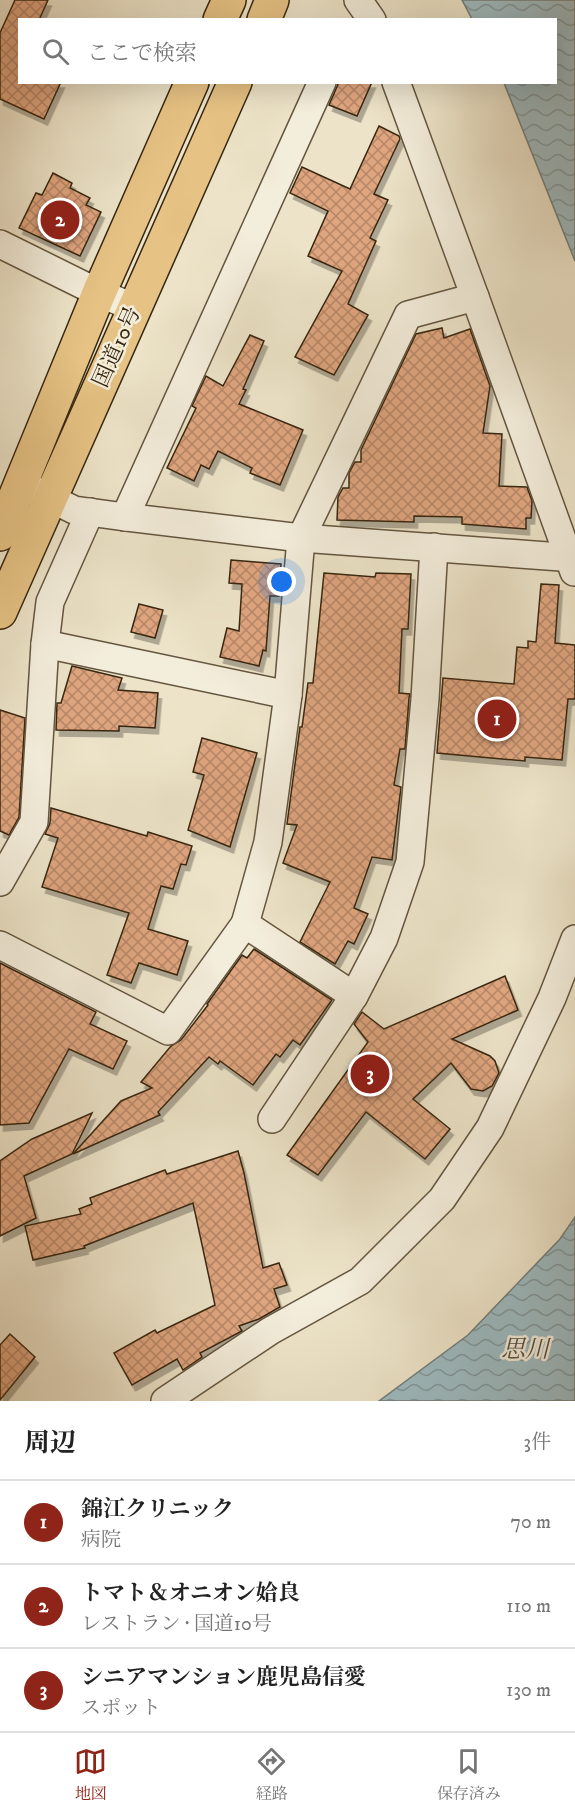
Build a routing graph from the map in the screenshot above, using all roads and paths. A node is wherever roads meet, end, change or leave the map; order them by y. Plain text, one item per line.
1 (229, 0) edge
2 (272, 0) edge
3 (221, 18) edge
4 (265, 18) edge
5 (191, 84) edge
6 (235, 84) edge
7 (321, 84) edge
8 (397, 84) edge
9 (0, 244) edge
10 (99, 293) junction
11 (476, 297) junction
12 (135, 308) junction
13 (22, 483) junction
14 (50, 498) junction
15 (90, 512) junction
16 (125, 517) junction
17 (0, 534) edge
18 (301, 538) junction
19 (434, 548) junction
20 (573, 564) edge
21 (0, 612) edge
22 (45, 644) junction
23 (288, 694) junction
24 (0, 882) edge
25 (245, 924) junction
26 (575, 939) edge
27 (0, 945) edge
28 (354, 996) junction
29 (272, 1119) dead end
30 (165, 1401) edge

1 - 3 highway
2 - 4 highway
5 - 10 highway, 国道10号
6 - 12 highway, 国道10号
7 - 16 street
8 - 11 street
9 - 10 street
10 - 12 street
10 - 13 highway, 国道10号
11 - 18 street
11 - 20 street
12 - 14 highway, 国道10号
13 - 14 street
13 - 17 highway, 国道10号
14 - 15 street
14 - 21 highway, 国道10号
15 - 16 street
15 - 22 street
16 - 18 street
18 - 19 street
18 - 23 street
19 - 20 street
19 - 28 street
22 - 23 street
22 - 24 street
23 - 25 street
25 - 27 street
25 - 28 street
26 - 30 street
28 - 29 street

